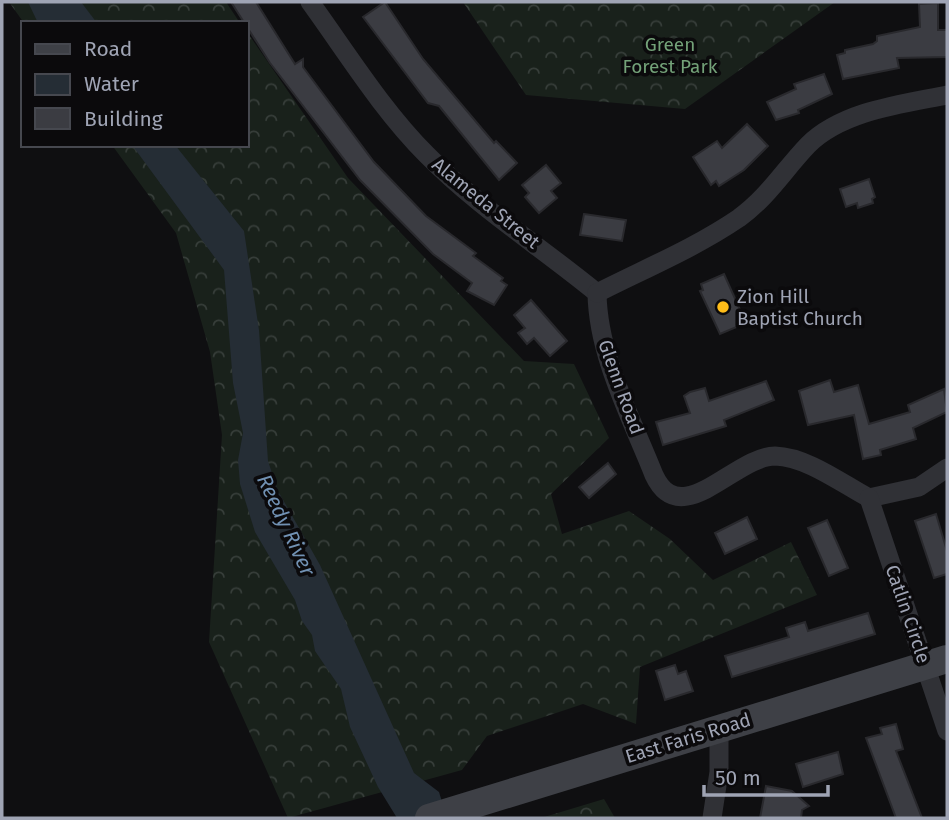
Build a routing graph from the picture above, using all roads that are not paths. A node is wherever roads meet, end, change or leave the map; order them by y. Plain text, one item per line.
1 (310, 2) edge
2 (947, 95) edge
3 (597, 293) junction
4 (947, 468) edge
5 (869, 498) junction
6 (937, 662) edge
7 (719, 728) junction
8 (947, 731) edge
9 (429, 818) edge
10 (712, 818) edge

1 - 3 street, Alameda Street
2 - 3 street
3 - 5 street, Glenn Road
4 - 5 street
5 - 6 street, Catlin Circle
6 - 7 main road, East Faris Road
6 - 8 street, Catlin Circle
7 - 9 main road, East Faris Road
7 - 10 street

